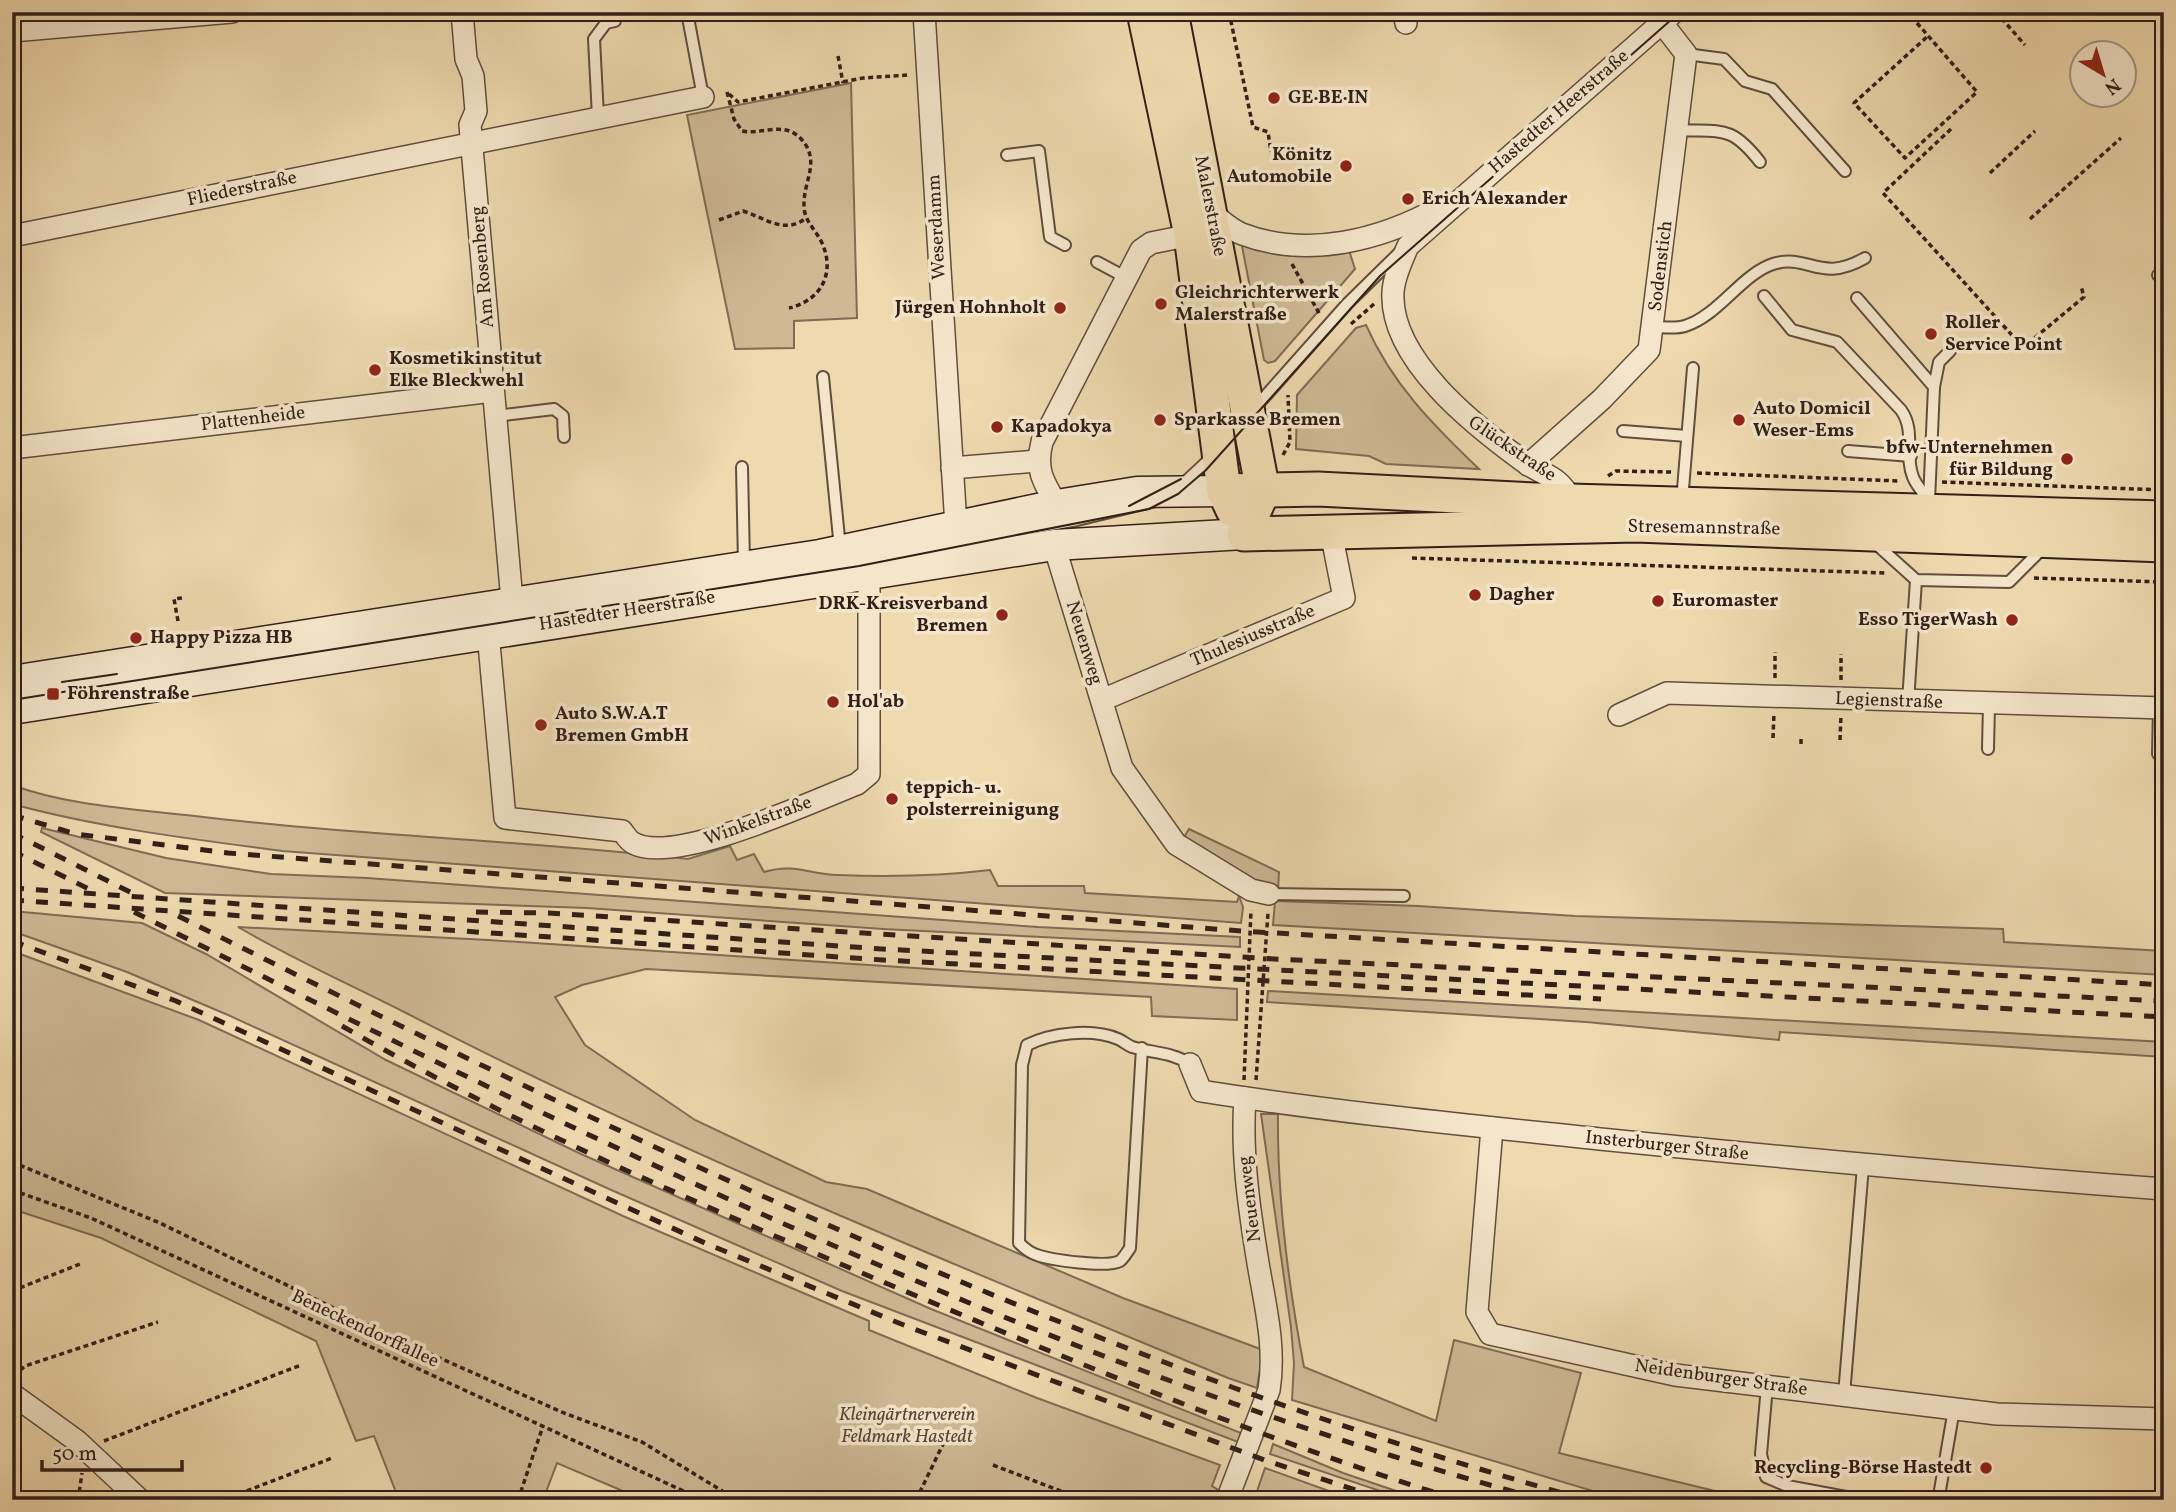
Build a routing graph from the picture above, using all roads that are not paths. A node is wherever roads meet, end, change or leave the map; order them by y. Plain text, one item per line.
1 (232, 12) edge
2 (462, 12) edge
3 (687, 12) edge
4 (924, 12) edge
5 (1144, 12) edge
6 (1171, 12) edge
7 (1668, 18) edge
8 (615, 21) dead end
9 (12, 31) edge
10 (1686, 54) junction
11 (702, 97) joint
12 (598, 117) junction
13 (1678, 130) junction
14 (472, 141) junction
15 (1007, 155) dead end
16 (1760, 162) dead end
17 (1845, 171) dead end
18 (1476, 184) junction
19 (1201, 224) junction
20 (12, 236) edge
21 (1065, 245) dead end
22 (1408, 246) junction
23 (1865, 258) dead end
24 (1097, 262) dead end
25 (1126, 278) junction
26 (1393, 291) joint
27 (1764, 296) dead end
28 (1857, 298) dead end
29 (1653, 327) junction
30 (1950, 351) dead end
31 (1693, 368) dead end
32 (823, 377) dead end
33 (1934, 387) junction
34 (493, 391) junction
35 (496, 416) junction
36 (1623, 431) dead end
37 (1233, 434) junction
38 (1687, 436) junction
39 (564, 438) dead end
40 (12, 448) edge
41 (1848, 451) dead end
42 (1911, 456) junction
43 (1037, 461) junction
44 (1528, 465) junction
45 (742, 467) dead end
46 (952, 468) junction
47 (1683, 488) junction
48 (1224, 491) junction
49 (1263, 491) junction
50 (1171, 492) junction
51 (1929, 498) junction
52 (1571, 500) junction
53 (1057, 505) junction
54 (2164, 518) edge
55 (956, 526) junction
56 (1332, 532) junction
57 (1863, 532) junction
58 (1244, 534) junction
59 (2050, 541) junction
60 (1054, 544) junction
61 (2164, 545) edge
62 (860, 561) junction
63 (744, 566) junction
64 (1912, 577) junction
65 (713, 584) dead end
66 (493, 619) junction
67 (12, 681) edge
68 (1102, 700) junction
69 (1908, 702) junction
70 (1989, 704) junction
71 (2161, 708) edge
72 (12, 709) edge
73 (1619, 715) dead end
74 (1988, 749) dead end
75 (2158, 754) dead end
76 (1260, 892) joint
77 (1404, 896) dead end
78 (1143, 1048) junction
79 (1190, 1064) joint
80 (1250, 1098) junction
81 (1492, 1128) junction
82 (1863, 1166) junction
83 (2164, 1189) edge
84 (1767, 1386) junction
85 (12, 1394) edge
86 (1844, 1395) junction
87 (1954, 1409) junction
88 (2164, 1419) edge
89 (140, 1500) edge
90 (1227, 1500) edge
91 (1862, 1500) edge
92 (1935, 1500) edge

1 - 9 street
2 - 14 street, Am Rosenberg
3 - 11 lane
4 - 46 street, Weserdamm
5 - 19 main road, Malerstraße
6 - 19 main road, Malerstraße
7 - 10 street
7 - 18 street, Hastedter Heerstraße
8 - 12 lane
10 - 13 street, Sodenstich
10 - 17 lane
11 - 12 street
12 - 14 street
13 - 16 lane
13 - 29 street, Sodenstich
14 - 20 street, Fliederstraße
14 - 34 street, Am Rosenberg
15 - 21 lane
18 - 19 street, Hastedter Heerstraße
18 - 22 street, Hastedter Heerstraße
19 - 25 street
19 - 37 main road, Malerstraße
19 - 37 main road, Malerstraße
22 - 26 street, Hastedter Heerstraße
22 - 37 lane
23 - 29 lane
24 - 25 lane
25 - 43 street
26 - 44 street, Glückstraße
27 - 42 lane
28 - 33 lane
29 - 44 street, Sodenstich
30 - 33 lane
31 - 38 lane
32 - 62 lane
33 - 51 lane
34 - 35 street, Am Rosenberg
34 - 40 street, Plattenheide
35 - 39 lane
35 - 66 street, Am Rosenberg
36 - 38 lane
37 - 48 main road, Malerstraße
37 - 49 main road, Malerstraße
37 - 50 lane
38 - 47 lane
41 - 42 lane
42 - 51 lane
43 - 46 street
43 - 53 street
44 - 52 street, Glückstraße
45 - 63 lane
46 - 55 street, Weserdamm
47 - 51 main road, Stresemannstraße
47 - 52 main road, Stresemannstraße
48 - 49 main road, Hastedter Heerstraße
48 - 50 main road, Hastedter Heerstraße
48 - 58 main road, Malerstraße
49 - 52 main road, Stresemannstraße
49 - 58 main road
50 - 53 main road, Hastedter Heerstraße
50 - 62 lane
51 - 54 main road, Stresemannstraße
53 - 55 main road, Hastedter Heerstraße
55 - 62 main road, Hastedter Heerstraße
56 - 57 main road, Stresemannstraße
56 - 58 main road, Stresemannstraße
56 - 68 street, Thulesiusstraße
57 - 59 main road, Stresemannstraße
57 - 64 lane
58 - 60 main road, Hastedter Heerstraße
59 - 61 main road, Stresemannstraße
59 - 64 lane
60 - 62 main road, Hastedter Heerstraße
60 - 68 street, Neuenweg
62 - 63 main road, Hastedter Heerstraße
62 - 65 lane
62 - 66 main road, Hastedter Heerstraße
62 - 66 street, Winkelstraße
63 - 66 main road, Hastedter Heerstraße
64 - 69 lane
66 - 67 main road, Hastedter Heerstraße
66 - 72 main road, Hastedter Heerstraße
68 - 76 street, Neuenweg
69 - 70 street, Legienstraße
69 - 73 street, Legienstraße
70 - 71 street, Legienstraße
70 - 74 lane
71 - 75 lane
76 - 77 lane
78 - 78 lane
78 - 79 lane
79 - 80 street, Insterburger Straße
80 - 81 street, Insterburger Straße
80 - 90 street, Neuenweg
81 - 82 street, Insterburger Straße
81 - 84 street, Neidenburger Straße
82 - 83 street, Insterburger Straße
82 - 86 lane
84 - 86 street, Neidenburger Straße
84 - 91 lane
85 - 89 street
86 - 87 street, Neidenburger Straße
87 - 88 street, Neidenburger Straße
87 - 92 lane

